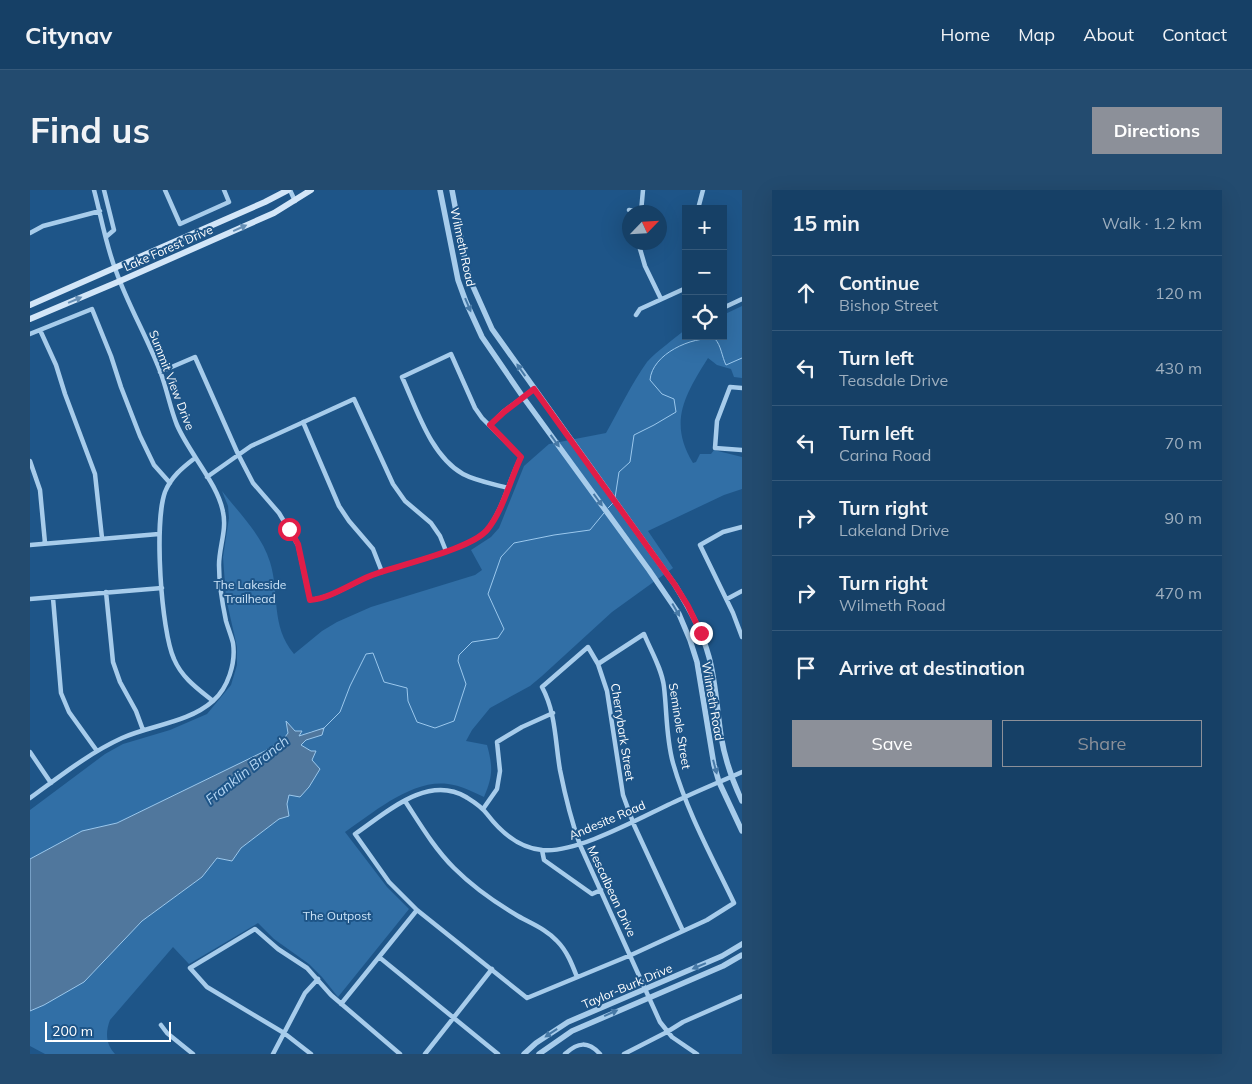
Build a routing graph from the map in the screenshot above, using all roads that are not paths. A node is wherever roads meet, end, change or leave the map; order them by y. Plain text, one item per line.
1 (94, 190) edge
2 (104, 190) edge
3 (165, 190) edge
4 (224, 190) edge
5 (289, 190) edge
6 (311, 190) edge
7 (440, 190) edge
8 (452, 190) edge
9 (642, 190) edge
10 (704, 190) edge
11 (295, 201) junction
12 (641, 205) edge
13 (699, 205) edge
14 (100, 212) junction
15 (30, 233) edge
16 (106, 236) junction
17 (640, 250) edge
18 (115, 269) junction
19 (120, 281) junction
20 (682, 290) edge
21 (661, 299) junction
22 (742, 299) edge
23 (727, 304) edge
24 (30, 305) edge
25 (636, 315) dead end
26 (30, 319) edge
27 (40, 330) junction
28 (30, 334) edge
29 (160, 372) junction
30 (742, 388) edge
31 (534, 389) junction
32 (523, 397) junction
33 (303, 422) junction
34 (490, 425) junction
35 (742, 450) edge
36 (238, 454) junction
37 (195, 458) junction
38 (30, 461) edge
39 (207, 477) junction
40 (170, 483) junction
41 (508, 488) junction
42 (742, 527) edge
43 (159, 534) junction
44 (102, 538) junction
45 (45, 543) junction
46 (30, 545) edge
47 (446, 551) junction
48 (382, 572) junction
49 (162, 588) junction
50 (106, 592) junction
51 (742, 592) edge
52 (53, 598) junction
53 (30, 599) edge
54 (727, 599) junction
55 (742, 637) edge
56 (598, 664) junction
57 (542, 687) joint
58 (213, 701) junction
59 (553, 713) junction
60 (143, 730) junction
61 (97, 751) junction
62 (30, 752) edge
63 (742, 772) edge
64 (731, 777) junction
65 (719, 782) junction
66 (51, 783) junction
67 (684, 797) junction
68 (30, 798) edge
69 (404, 801) junction
70 (742, 802) edge
71 (483, 808) junction
72 (633, 821) junction
73 (742, 831) edge
74 (580, 845) junction
75 (542, 850) junction
76 (601, 890) junction
77 (417, 910) junction
78 (683, 931) junction
79 (742, 944) edge
80 (631, 955) junction
81 (742, 955) edge
82 (379, 957) junction
83 (492, 969) junction
84 (577, 977) junction
85 (318, 979) junction
86 (645, 989) junction
87 (742, 996) edge
88 (648, 997) junction
89 (341, 1004) junction
90 (453, 1018) junction
91 (161, 1025) dead end
92 (667, 1032) junction
93 (284, 1033) junction
94 (193, 1054) edge
95 (273, 1054) edge
96 (310, 1054) edge
97 (400, 1054) edge
98 (425, 1054) edge
99 (498, 1054) edge
100 (524, 1054) edge
101 (539, 1054) edge
102 (565, 1054) edge
103 (600, 1054) edge
104 (624, 1054) edge
105 (697, 1054) edge

1 - 14 street, Summit View Drive
2 - 16 street, Summit View Drive
3 - 4 street
5 - 11 street
5 - 18 main road, Lake Forest Drive
6 - 11 main road, Lake Forest Drive
7 -> 32 street, Wilmeth Road
31 -> 8 street, Wilmeth Road
9 - 12 street
10 - 13 street
19 -> 11 main road, Lake Forest Drive
14 - 15 street
14 - 16 street, Summit View Drive
16 - 18 street, Summit View Drive
17 - 21 street
18 - 19 street, Summit View Drive
18 - 24 main road, Lake Forest Drive
26 -> 19 main road, Lake Forest Drive
19 - 29 street, Summit View Drive
20 - 21 street
21 - 25 street
22 - 23 street
27 - 28 street
27 - 40 street
27 - 44 street
29 - 36 street
29 - 37 street, Summit View Drive
30 - 35 street
31 - 32 street
31 - 64 street, Wilmeth Road
32 - 34 street
32 -> 65 street, Wilmeth Road
33 - 36 street
33 - 47 street
33 - 48 street
34 - 41 street
34 - 41 street
36 - 39 street
36 - 48 street
37 - 39 street, Summit View Drive
37 - 40 street
38 - 45 street
39 - 58 street, Summit View Drive
40 - 43 street
41 - 47 street
42 - 54 street
43 - 44 street
43 - 49 street
44 - 45 street
45 - 46 street
47 - 48 street
49 - 50 street
49 - 58 street
50 - 52 street
50 - 60 street
51 - 54 street
52 - 53 street
52 - 61 street
54 - 55 street
56 - 57 street, Cherrybark Street
56 - 67 street, Seminole Street
56 - 72 street, Cherrybark Street
57 - 59 street, Mescalbean Drive
58 - 60 street, Summit View Drive
59 - 71 street
59 - 74 street, Mescalbean Drive
60 - 61 street, Summit View Drive
61 - 66 street, Summit View Drive
62 - 66 street
63 - 64 street, Andesite Road
64 - 65 street, Andesite Road
64 - 70 street, Wilmeth Road
65 - 67 street, Andesite Road
65 - 73 street, Wilmeth Road
66 - 68 street, Summit View Drive
67 - 72 street, Andesite Road
67 - 78 street, Seminole Street
69 - 71 street, Andesite Road
69 - 77 street, Andesite Road
69 - 84 street
71 - 75 street, Andesite Road
72 - 74 street, Andesite Road
72 - 78 street, Cherrybark Street
74 - 75 street, Andesite Road
74 - 76 street, Mescalbean Drive
75 - 76 street
76 - 80 street, Mescalbean Drive
77 - 82 street
77 - 83 street
78 - 80 street
79 -> 86 street, Taylor-Burk Drive
80 - 84 street
80 - 86 street, Mescalbean Drive
81 - 88 street, Taylor-Burk Drive
82 - 89 street
82 - 90 street
83 - 84 street
83 - 90 street
85 - 89 street
85 - 93 street
85 - 93 street
86 - 88 street, Mescalbean Drive
86 -> 100 street, Taylor-Burk Drive
87 - 92 street
88 - 92 street, Mescalbean Drive
101 -> 88 street, Taylor-Burk Drive
89 - 97 street
90 - 98 street
90 - 99 street
91 - 94 street
92 - 104 street
92 - 105 street, Mescalbean Drive
93 - 95 street
93 - 96 street
102 - 103 street

